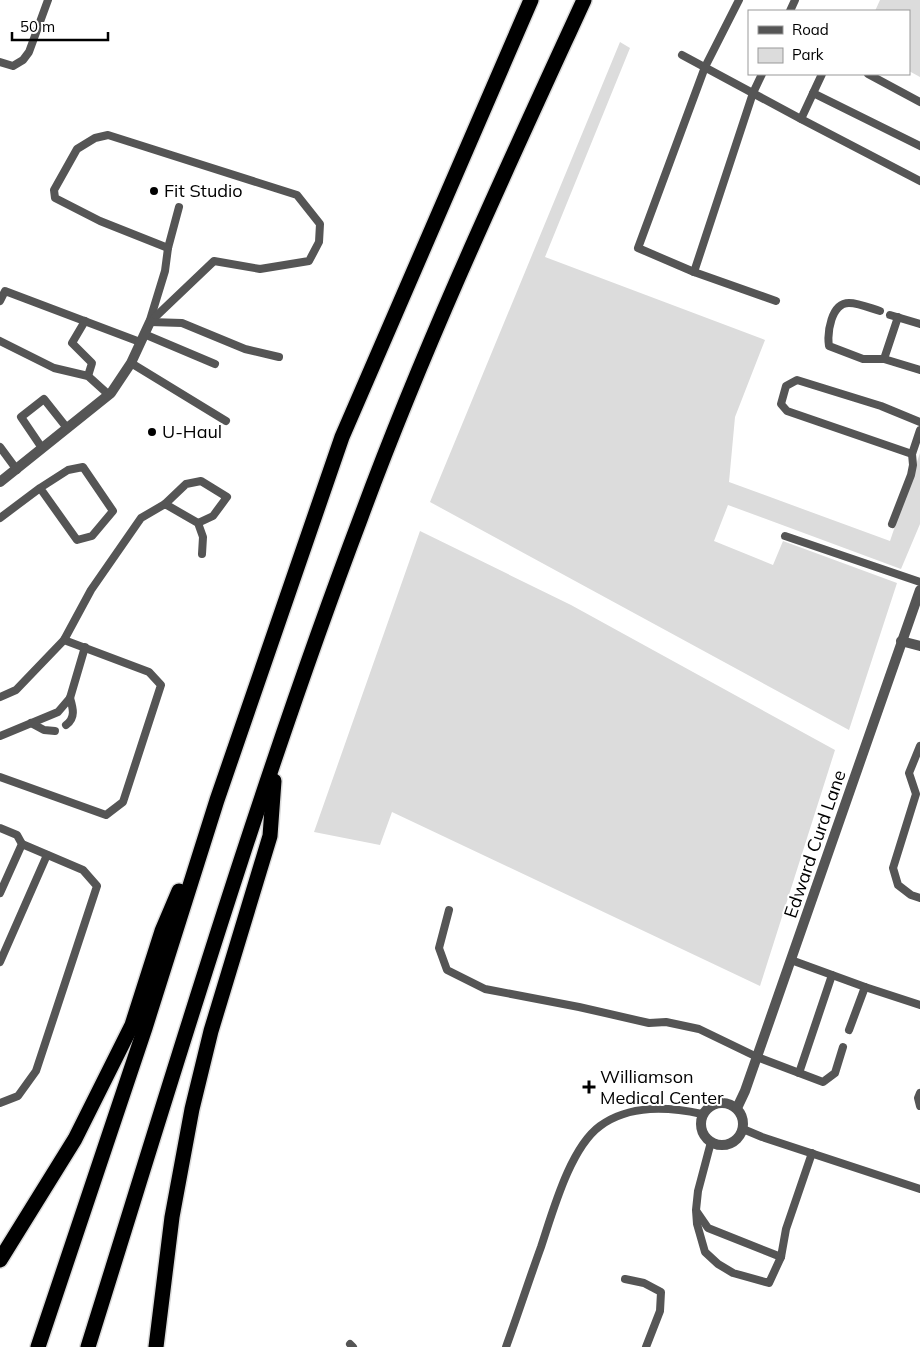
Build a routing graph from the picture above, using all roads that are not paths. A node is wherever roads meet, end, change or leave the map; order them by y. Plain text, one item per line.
1 (48, 0) edge
2 (531, 0) edge
3 (584, 0) edge
4 (739, 0) edge
5 (682, 55) dead end
6 (0, 62) edge
7 (705, 67) junction
8 (762, 75) edge
9 (822, 75) edge
10 (870, 75) edge
11 (813, 92) junction
12 (753, 93) junction
13 (920, 102) edge
14 (801, 119) junction
15 (920, 146) edge
16 (920, 181) edge
17 (180, 207) dead end
18 (168, 248) junction
19 (694, 272) junction
20 (776, 301) dead end
21 (0, 302) edge
22 (880, 311) dead end
23 (85, 321) junction
24 (150, 322) junction
25 (920, 324) edge
26 (142, 338) junction
27 (0, 341) edge
28 (279, 358) dead end
29 (884, 359) junction
30 (131, 363) junction
31 (215, 364) dead end
32 (920, 370) edge
33 (88, 376) junction
34 (109, 395) junction
35 (226, 421) dead end
36 (920, 422) edge
37 (67, 428) junction
38 (920, 430) edge
39 (0, 447) edge
40 (42, 448) junction
41 (912, 454) junction
42 (17, 470) junction
43 (0, 482) edge
44 (40, 488) junction
45 (165, 504) junction
46 (0, 518) edge
47 (198, 523) junction
48 (892, 524) dead end
49 (785, 536) dead end
50 (202, 554) dead end
51 (920, 582) edge
52 (920, 590) edge
53 (64, 640) junction
54 (901, 641) junction
55 (920, 646) edge
56 (85, 648) junction
57 (0, 696) edge
58 (70, 698) junction
59 (31, 723) junction
60 (66, 725) dead end
61 (55, 731) dead end
62 (0, 736) edge
63 (920, 746) edge
64 (275, 757) junction
65 (0, 777) edge
66 (918, 792) edge
67 (217, 800) junction
68 (0, 828) edge
69 (22, 844) junction
70 (47, 855) junction
71 (0, 893) edge
72 (920, 898) edge
73 (449, 910) dead end
74 (791, 960) junction
75 (0, 962) edge
76 (832, 975) junction
77 (865, 986) junction
78 (920, 1005) edge
79 (848, 1030) dead end
80 (843, 1047) dead end
81 (757, 1057) junction
82 (799, 1073) junction
83 (920, 1093) edge
84 (0, 1103) edge
85 (920, 1106) edge
86 (737, 1108) junction
87 (702, 1114) junction
88 (743, 1129) junction
89 (711, 1142) junction
90 (812, 1153) junction
91 (920, 1189) edge
92 (696, 1210) junction
93 (781, 1257) junction
94 (0, 1260) edge
95 (625, 1278) dead end
96 (38, 1347) edge
97 (88, 1347) edge
98 (156, 1347) edge
99 (506, 1347) edge
100 (646, 1347) edge

1 - 6 lane
2 - 67 highway
3 - 64 highway
4 - 7 lane
5 - 7 lane
7 - 12 lane
7 - 19 lane
8 - 12 lane
9 - 11 lane
10 - 13 lane
11 - 14 lane
11 - 15 lane
12 - 14 lane
12 - 19 lane
14 - 16 lane
17 - 18 lane
18 - 24 lane
18 - 24 lane
19 - 20 lane
21 - 23 lane
22 - 29 lane
23 - 26 lane
23 - 33 lane
24 - 26 street
24 - 28 lane
25 - 29 lane
26 - 30 street
26 - 31 lane
27 - 33 lane
29 - 32 lane
30 - 34 street
30 - 35 lane
33 - 34 lane
34 - 37 street
36 - 41 lane
37 - 40 street
37 - 40 lane
38 - 41 lane
39 - 42 lane
40 - 42 street
41 - 48 lane
42 - 43 street
44 - 44 lane
44 - 46 lane
45 - 47 lane
45 - 47 lane
45 - 53 lane
47 - 50 lane
49 - 51 lane
52 - 54 street, Edward Curd Lane
53 - 56 lane
53 - 57 lane
54 - 55 street
54 - 74 street, Edward Curd Lane
56 - 58 lane
56 - 65 lane
58 - 59 lane
58 - 60 lane
59 - 61 lane
59 - 62 lane
63 - 66 lane
64 - 97 highway
64 - 98 highway
66 - 72 lane
67 - 94 highway
67 - 96 highway
68 - 69 lane
69 - 70 lane
69 - 71 lane
70 - 75 lane
70 - 84 lane
73 - 81 lane
74 - 76 lane
74 - 81 street, Edward Curd Lane
76 - 77 lane
76 - 82 lane
77 - 78 lane
77 - 79 lane
80 - 82 lane
81 - 82 lane
81 - 86 street, Edward Curd Lane
83 - 85 lane
86 - 87 street
86 - 88 street
87 - 89 street
87 - 99 lane
88 - 89 street
88 - 90 lane
89 - 92 lane
90 - 91 lane
90 - 93 lane
92 - 93 lane
92 - 93 lane
95 - 100 lane

